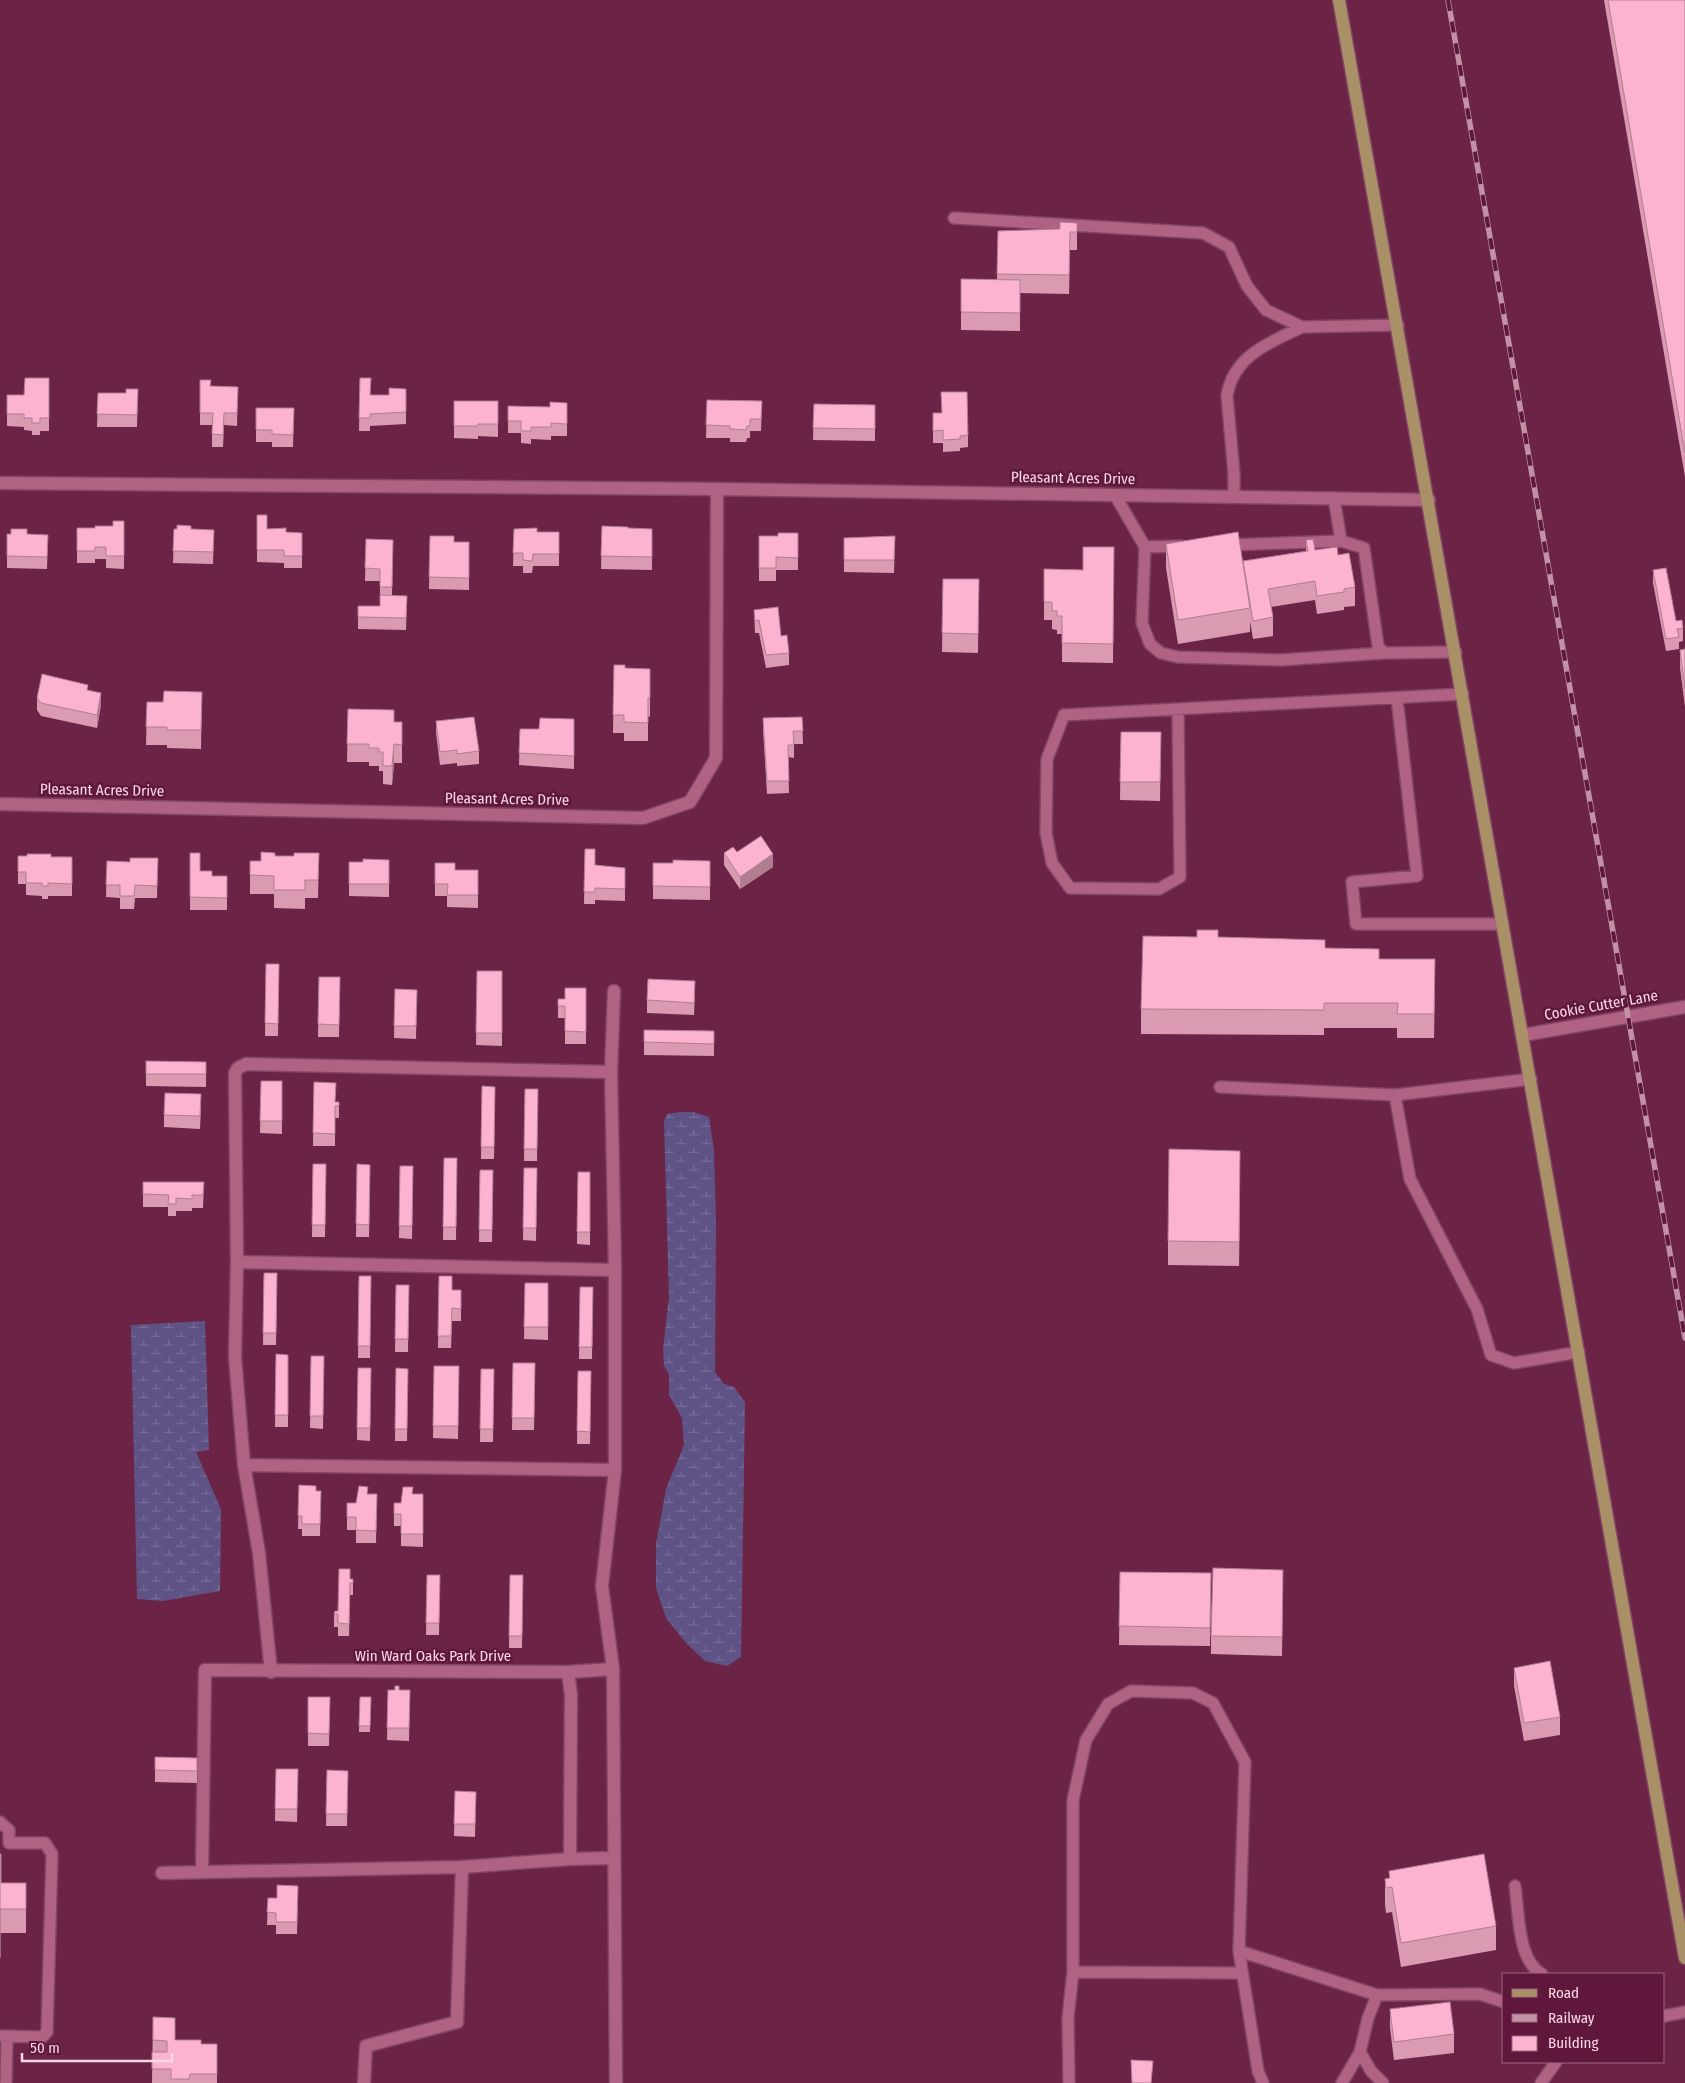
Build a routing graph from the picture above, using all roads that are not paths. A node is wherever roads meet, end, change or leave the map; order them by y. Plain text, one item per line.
1 (1339, 0) edge
2 (954, 218) dead end
3 (1398, 325) junction
4 (1302, 326) junction
5 (0, 483) edge
6 (716, 489) junction
7 (1115, 495) junction
8 (1234, 497) junction
9 (1334, 498) junction
10 (1429, 500) junction
11 (1340, 541) junction
12 (1214, 545) edge
13 (1194, 546) edge
14 (1145, 547) junction
15 (1456, 652) junction
16 (1384, 653) junction
17 (1463, 694) junction
18 (1397, 698) junction
19 (1178, 709) junction
20 (0, 804) edge
21 (1504, 924) junction
22 (614, 991) dead end
23 (1685, 1007) edge
24 (1523, 1035) junction
25 (611, 1072) junction
26 (1531, 1078) junction
27 (1220, 1087) dead end
28 (1395, 1095) junction
29 (237, 1262) junction
30 (615, 1270) junction
31 (1579, 1352) junction
32 (244, 1465) junction
33 (615, 1470) junction
34 (613, 1668) junction
35 (271, 1672) junction
36 (568, 1672) junction
37 (0, 1822) edge
38 (614, 1858) junction
39 (570, 1860) junction
40 (462, 1867) junction
41 (202, 1872) junction
42 (162, 1873) dead end
43 (1515, 1886) dead end
44 (1239, 1952) junction
45 (1685, 1958) edge
46 (1073, 1972) junction
47 (1242, 1973) junction
48 (1540, 1973) edge
49 (1377, 1995) junction
50 (1502, 2001) edge
51 (1685, 2012) edge
52 (1665, 2016) edge
53 (4, 2036) edge
54 (1360, 2052) junction
55 (1555, 2063) edge
56 (6, 2083) edge
57 (364, 2083) edge
58 (616, 2083) edge
59 (1069, 2083) edge
60 (1264, 2083) edge
61 (1342, 2083) edge
62 (1383, 2083) edge
63 (1541, 2083) edge

1 - 3 main road
2 - 4 lane
3 - 4 lane
3 - 10 main road
4 - 8 lane
5 - 6 street, Pleasant Acres Drive
6 - 7 street, Pleasant Acres Drive
6 - 20 street, Pleasant Acres Drive
7 - 8 street, Pleasant Acres Drive
7 - 14 lane
8 - 9 street, Pleasant Acres Drive
9 - 10 street, Pleasant Acres Drive
9 - 11 lane
10 - 15 main road
11 - 12 lane
11 - 16 lane
13 - 14 lane
14 - 16 lane
15 - 16 lane
15 - 17 main road
17 - 18 lane
17 - 21 main road
18 - 19 lane
18 - 21 lane
19 - 19 lane
21 - 24 main road
22 - 25 street
23 - 24 street, Cookie Cutter Lane
24 - 26 main road
25 - 29 street
25 - 30 street
26 - 28 lane
26 - 31 main road
27 - 28 lane
28 - 31 lane
29 - 30 street
29 - 32 street
30 - 33 street
31 - 45 main road
32 - 33 street
32 - 35 street
33 - 34 street
34 - 36 street, Win Ward Oaks Park Drive
34 - 38 street
35 - 36 street, Win Ward Oaks Park Drive
35 - 41 street, Win Ward Oaks Park Drive
36 - 39 street
37 - 53 lane
38 - 39 street
38 - 58 street
39 - 40 street
40 - 41 street
40 - 57 street
41 - 42 street
43 - 48 lane
44 - 46 lane
44 - 47 lane
44 - 49 lane
46 - 47 lane
46 - 59 lane
47 - 60 lane
49 - 50 lane
49 - 54 lane
51 - 52 lane
53 - 56 lane
54 - 61 lane
54 - 62 lane
55 - 63 lane

